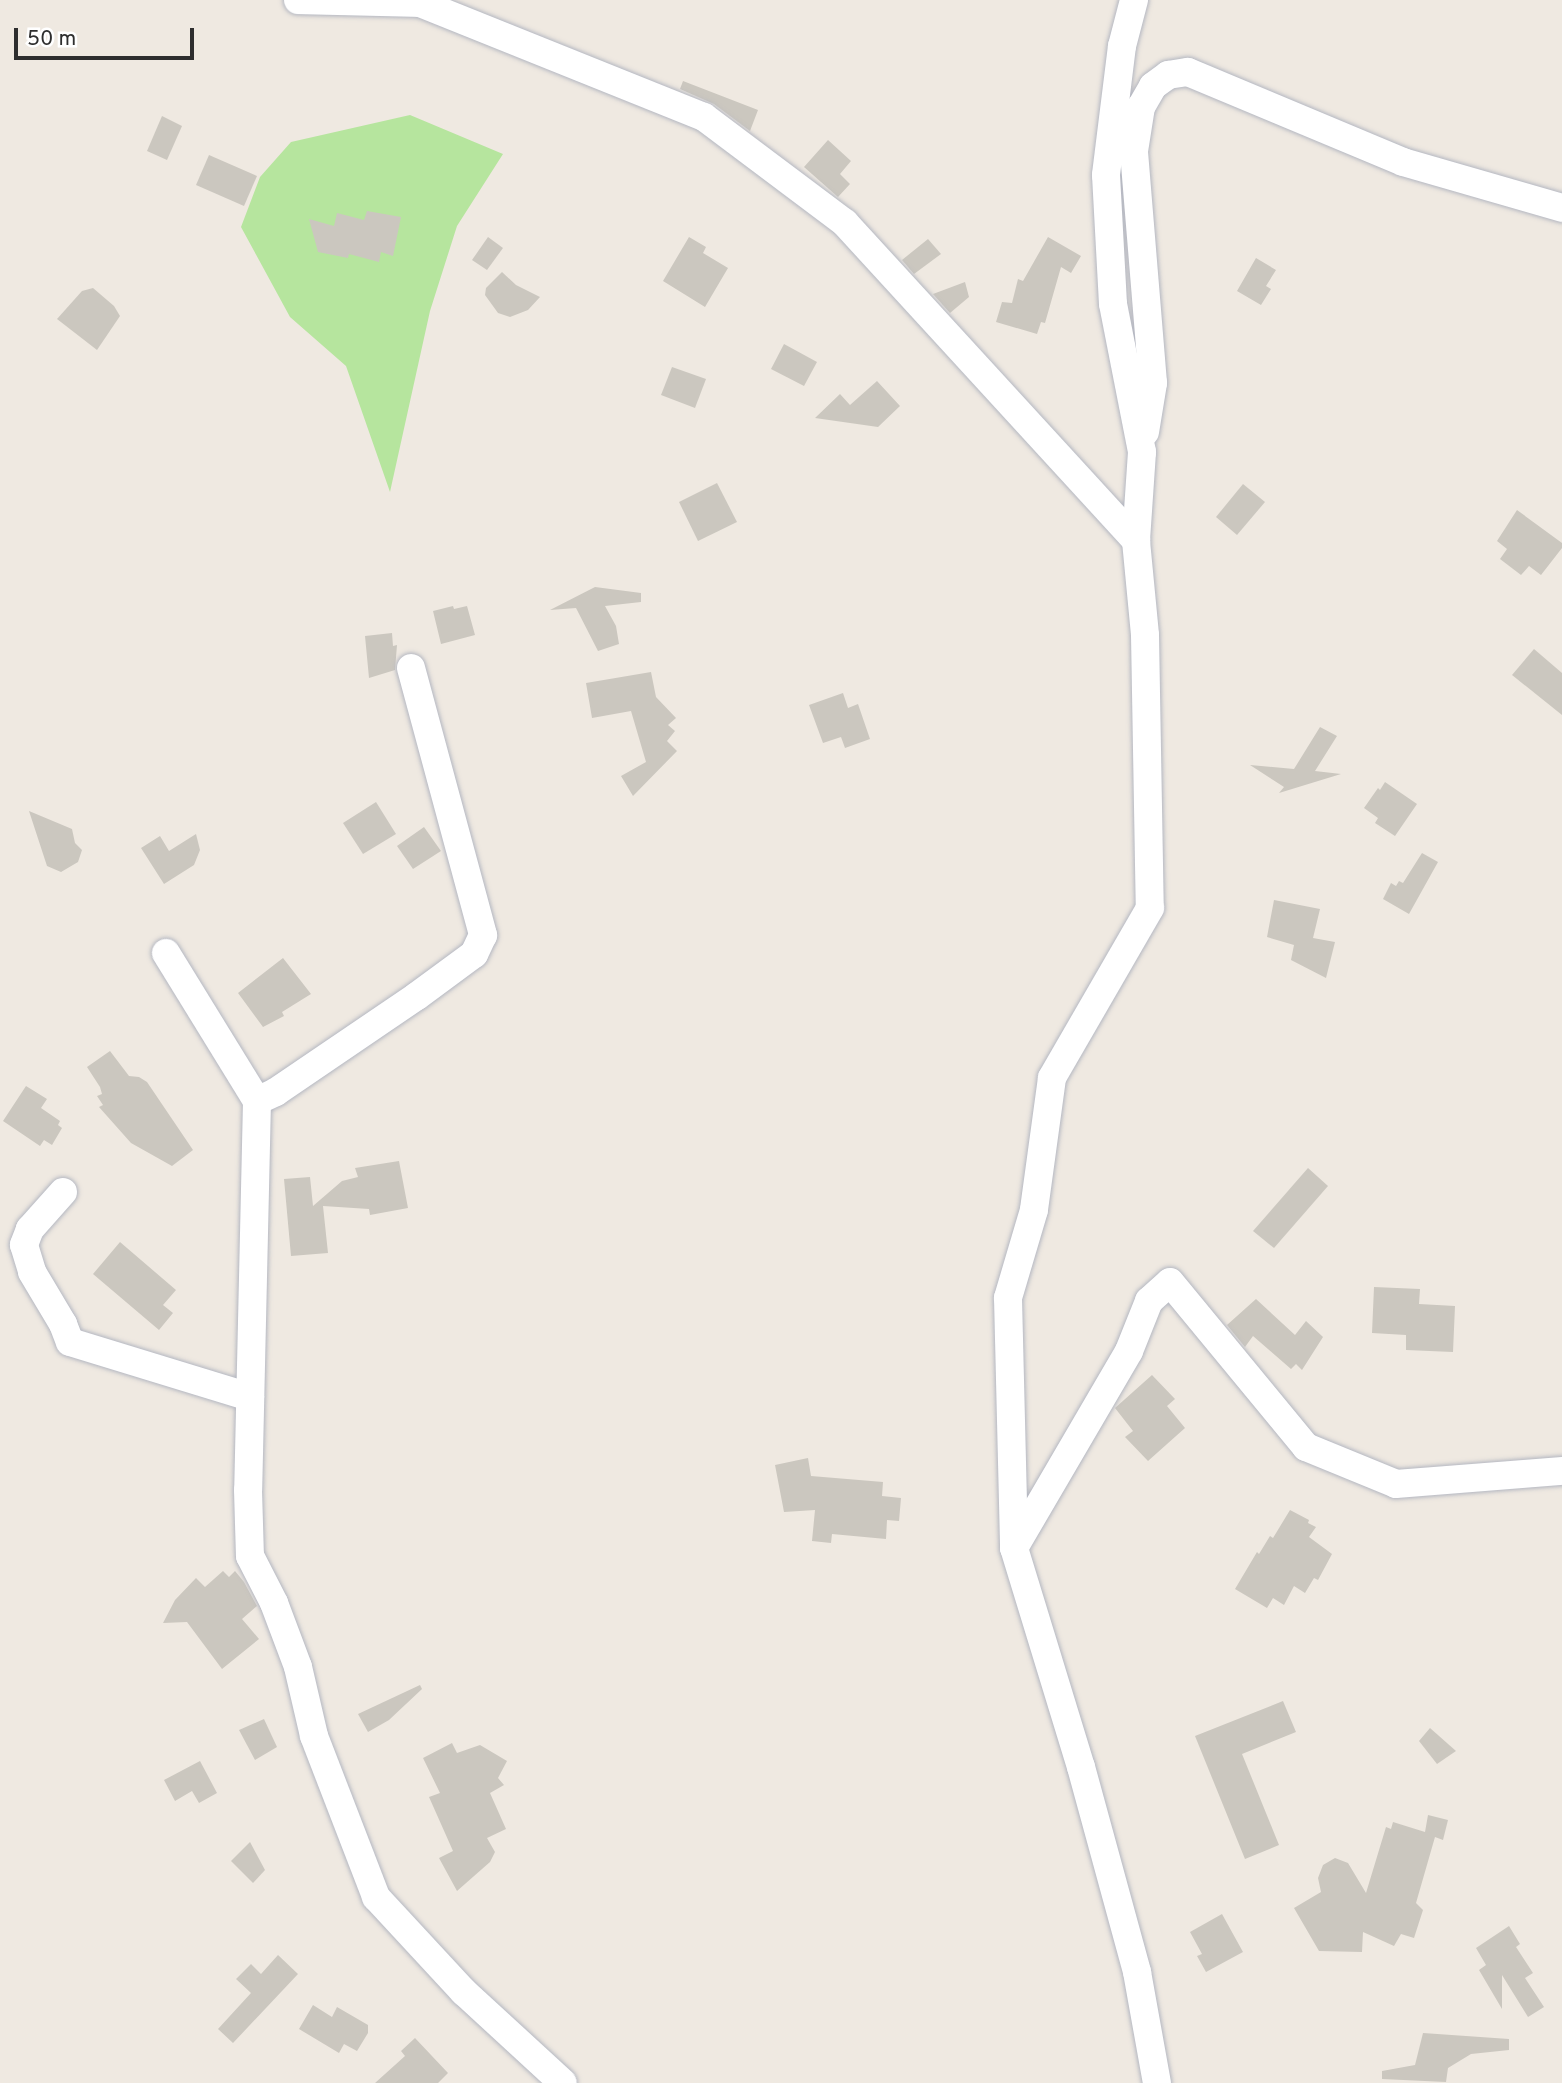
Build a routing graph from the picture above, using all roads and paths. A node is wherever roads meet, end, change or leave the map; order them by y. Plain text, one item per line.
1 (298, 0) edge
2 (1134, 0) edge
3 (1562, 208) edge
4 (1142, 452) junction
5 (1136, 541) junction
6 (411, 668) dead end
7 (166, 953) dead end
8 (257, 1101) junction
9 (63, 1192) dead end
10 (250, 1397) junction
11 (1562, 1471) edge
12 (1014, 1548) junction
13 (563, 2083) edge
14 (1157, 2083) edge

1 - 5 street
2 - 4 street
3 - 4 street
4 - 5 street
5 - 12 street
6 - 8 street
7 - 8 street
8 - 10 street
9 - 10 street
10 - 13 street
11 - 12 street
12 - 14 street

